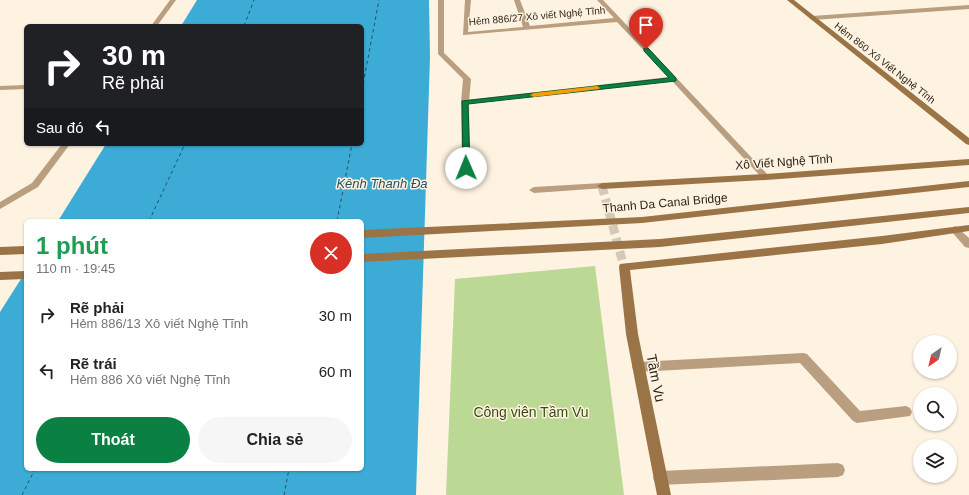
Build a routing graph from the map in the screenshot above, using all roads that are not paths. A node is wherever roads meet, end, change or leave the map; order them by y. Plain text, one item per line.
1 (173, 0) edge
2 (441, 0) edge
3 (468, 0) edge
4 (517, 0) edge
5 (600, 0) edge
6 (790, 0) edge
7 (969, 7) edge
8 (812, 18) junction
9 (618, 20) junction
10 (155, 24) edge
11 (527, 28) junction
12 (674, 79) junction
13 (24, 87) edge
14 (0, 88) edge
15 (465, 102) junction
16 (969, 142) edge
17 (64, 146) edge
18 (969, 162) edge
19 (466, 168) dead end
20 (766, 177) junction
21 (969, 184) edge
22 (534, 190) dead end
23 (0, 206) edge
24 (969, 210) edge
25 (969, 228) edge
26 (955, 230) junction
27 (364, 234) edge
28 (969, 244) edge
29 (24, 250) edge
30 (0, 251) edge
31 (364, 258) edge
32 (24, 275) edge
33 (0, 276) edge
34 (638, 367) junction
35 (906, 412) dead end
36 (838, 470) dead end
37 (660, 478) junction
38 (664, 495) edge

1 - 10 street
2 - 15 street
3 - 11 street, Hẻm 886/27 Xô viết Nghệ Tĩnh
4 - 11 street
5 - 9 street
6 - 8 street, Hẻm 860 Xô Viết Nghệ Tĩnh
7 - 8 street
8 - 16 street, Hẻm 860 Xô Viết Nghệ Tĩnh
9 - 11 street, Hẻm 886/27 Xô viết Nghệ Tĩnh
9 - 12 street
12 - 15 street
12 - 20 street
13 - 14 street
15 - 19 street
17 - 23 street
18 - 20 street, Xô Viết Nghệ Tĩnh
20 - 22 street, Xô Viết Nghệ Tĩnh
21 - 27 street, Thanh Da Canal Bridge
24 - 31 street
25 - 26 street
26 - 28 street
26 - 34 street, Tầm Vu
29 - 30 street
32 - 33 street
34 - 35 street
34 - 37 street, Tầm Vu
36 - 37 street
37 - 38 street, Tầm Vu

